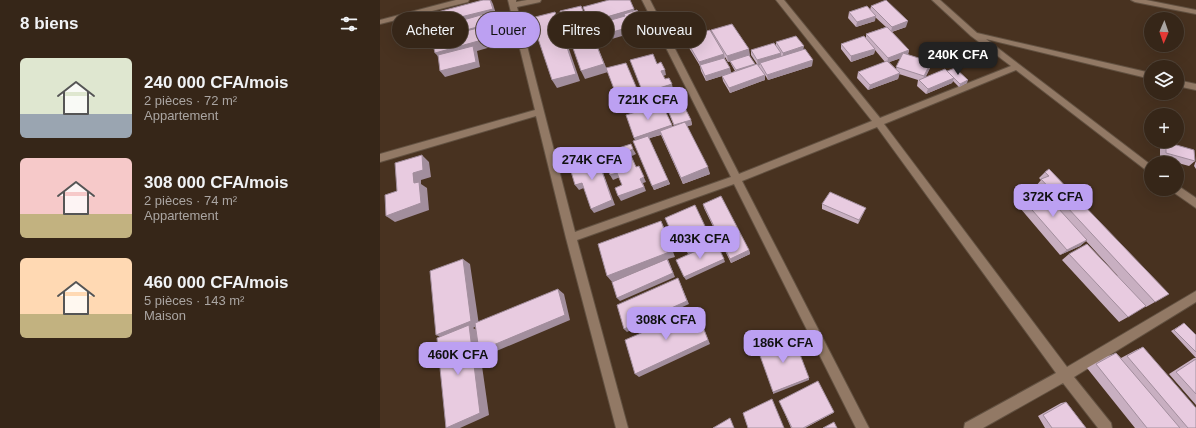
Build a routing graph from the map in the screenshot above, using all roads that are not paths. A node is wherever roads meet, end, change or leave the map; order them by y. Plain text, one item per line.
1 (465, 0) edge
2 (537, 0) edge
3 (646, 0) edge
4 (780, 0) edge
5 (936, 0) edge
6 (1135, 0) edge
7 (513, 3) edge
8 (1196, 12) edge
9 (380, 22) edge
10 (974, 34) junction
11 (1017, 67) junction
12 (1144, 74) edge
13 (1184, 84) edge
14 (1196, 87) edge
15 (540, 112) junction
16 (878, 122) junction
17 (380, 158) edge
18 (1144, 165) edge
19 (736, 179) junction
20 (1184, 195) edge
21 (1196, 204) edge
22 (571, 238) junction
23 (1196, 296) edge
24 (1065, 375) junction
25 (622, 428) edge
26 (863, 428) edge
27 (970, 428) edge
28 (1106, 428) edge

1 - 9 street
2 - 7 street
3 - 19 street
4 - 16 street
5 - 10 street
6 - 8 street
7 - 15 street
10 - 11 street
10 - 12 street
11 - 16 street
11 - 18 street
13 - 14 street
15 - 17 street
15 - 22 street
16 - 19 street
16 - 24 street
19 - 22 street
19 - 26 street
20 - 21 street
22 - 25 street
23 - 24 street
24 - 27 street
24 - 28 street

